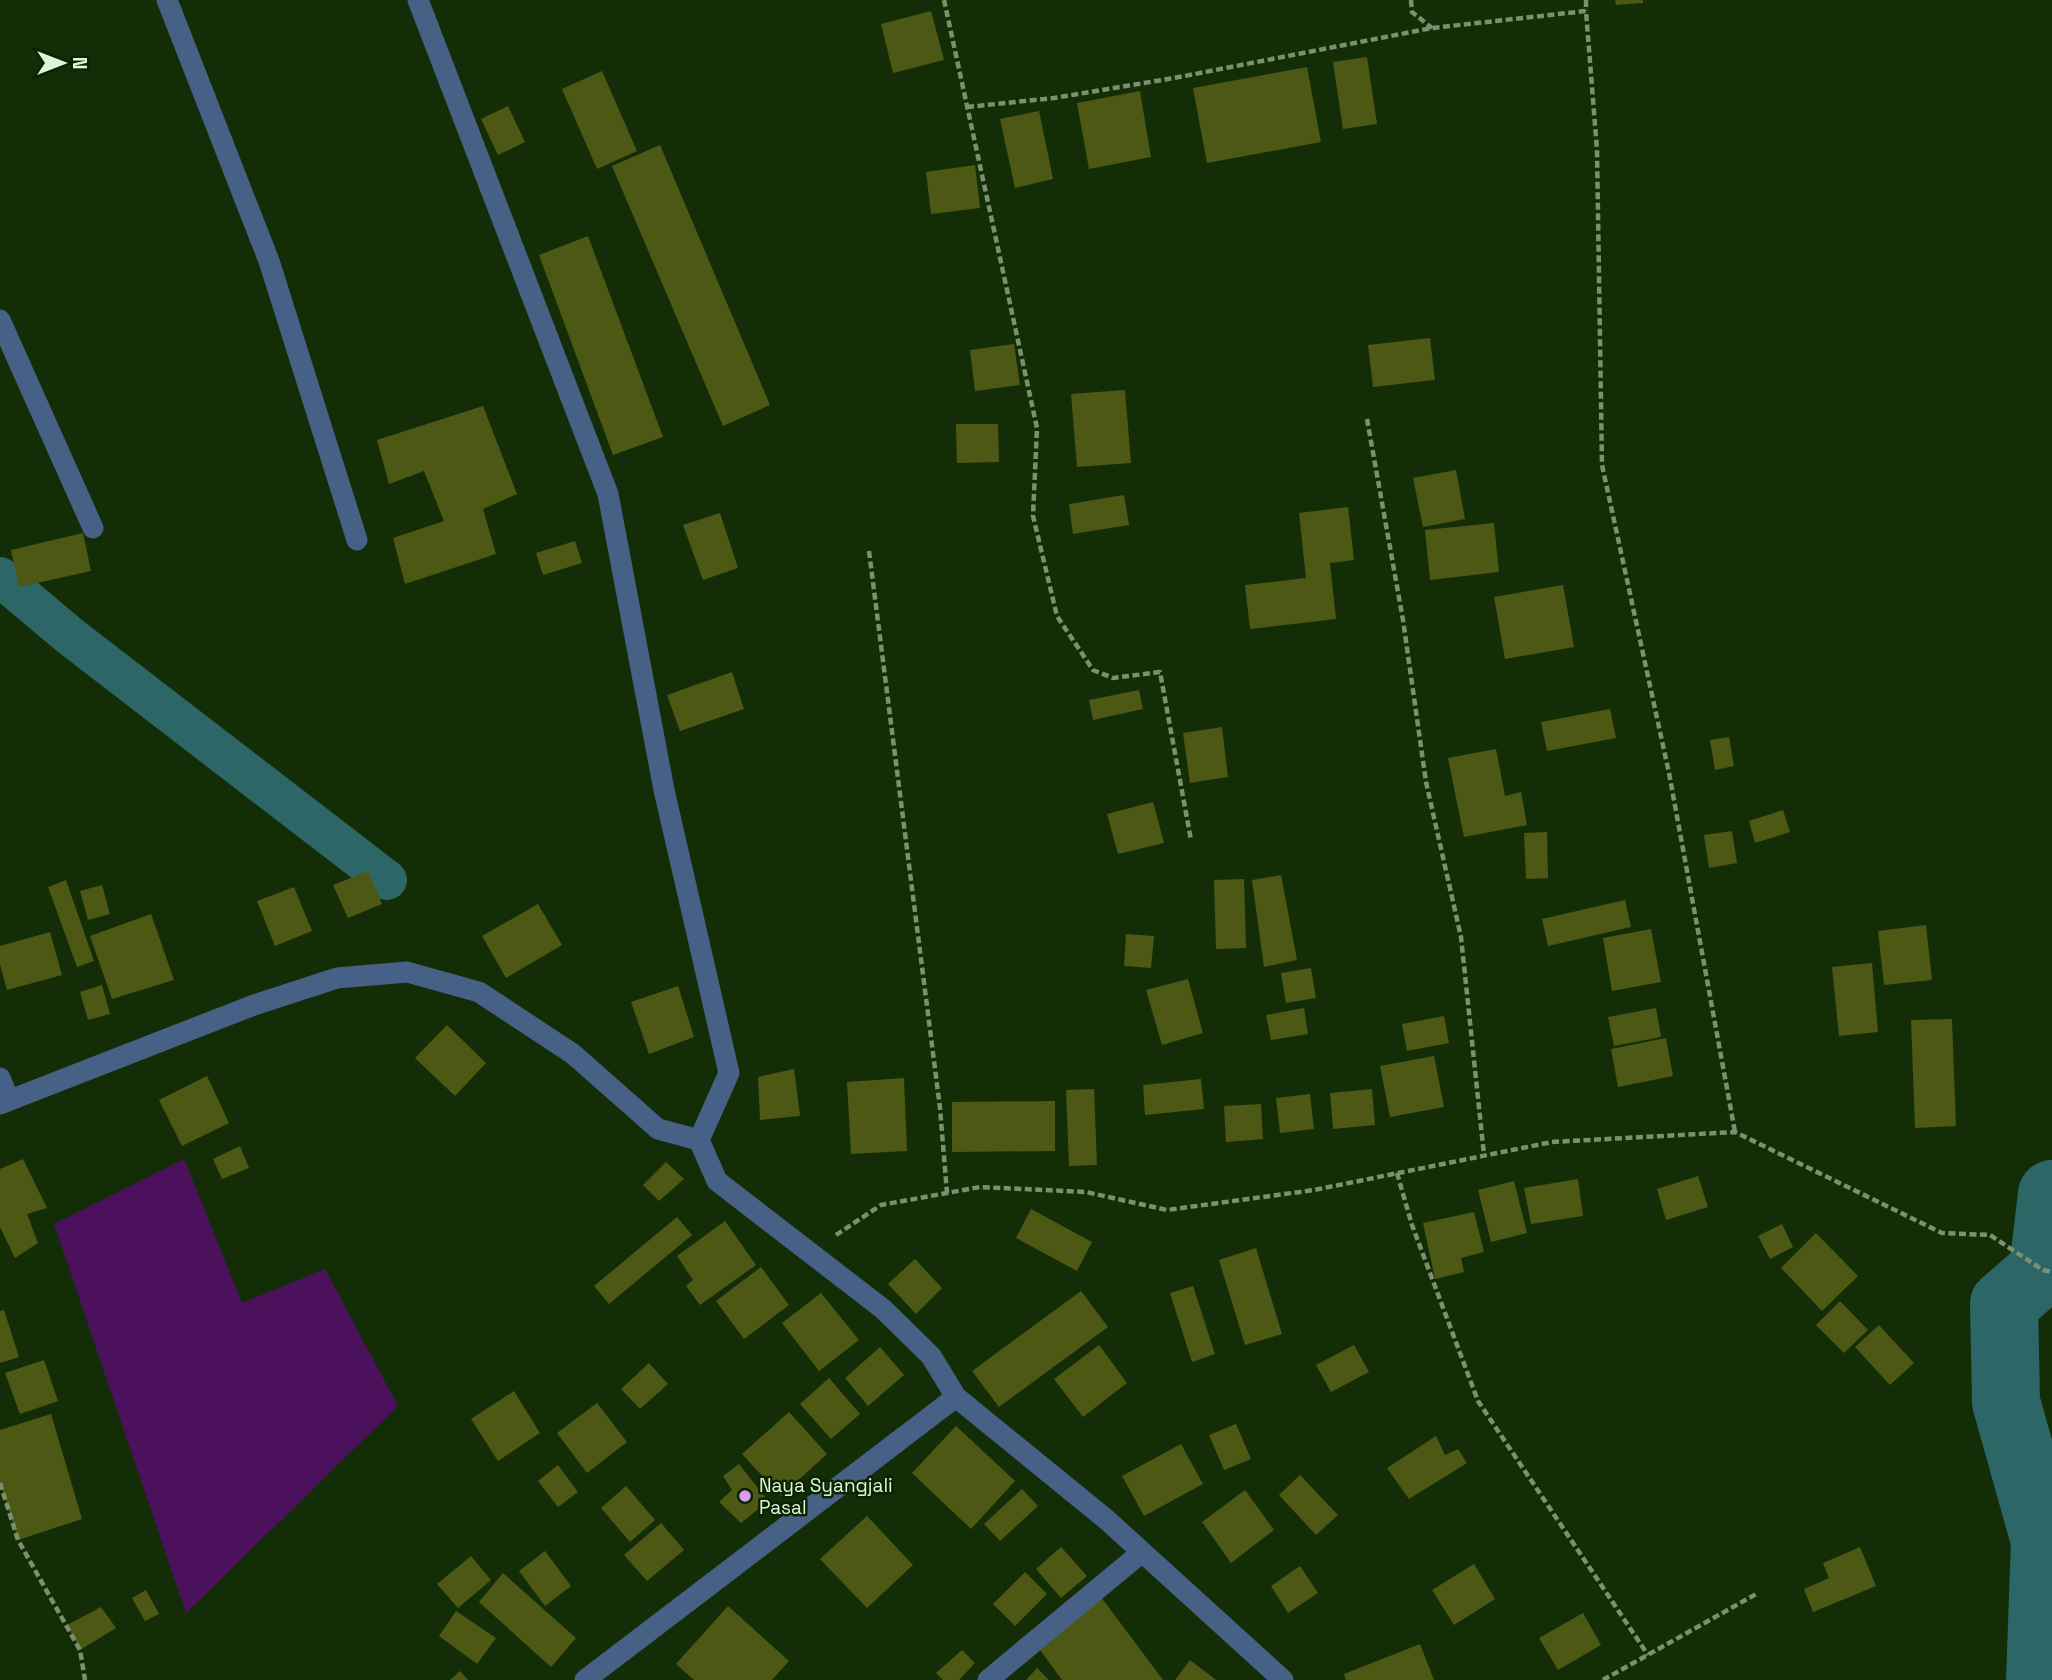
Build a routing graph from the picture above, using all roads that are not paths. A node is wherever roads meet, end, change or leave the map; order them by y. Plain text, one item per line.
1 (167, 0) edge
2 (418, 0) edge
3 (0, 320) edge
4 (93, 528) dead end
5 (357, 540) dead end
6 (0, 1077) edge
7 (5, 1102) edge
8 (699, 1140) junction
9 (956, 1397) junction
10 (1141, 1553) junction
11 (585, 1680) edge
12 (988, 1680) edge
13 (1283, 1680) edge

1 - 5 street
2 - 8 street
3 - 4 street
6 - 7 street
7 - 8 street
8 - 9 street
9 - 10 street
9 - 11 street
10 - 12 street
10 - 13 street

